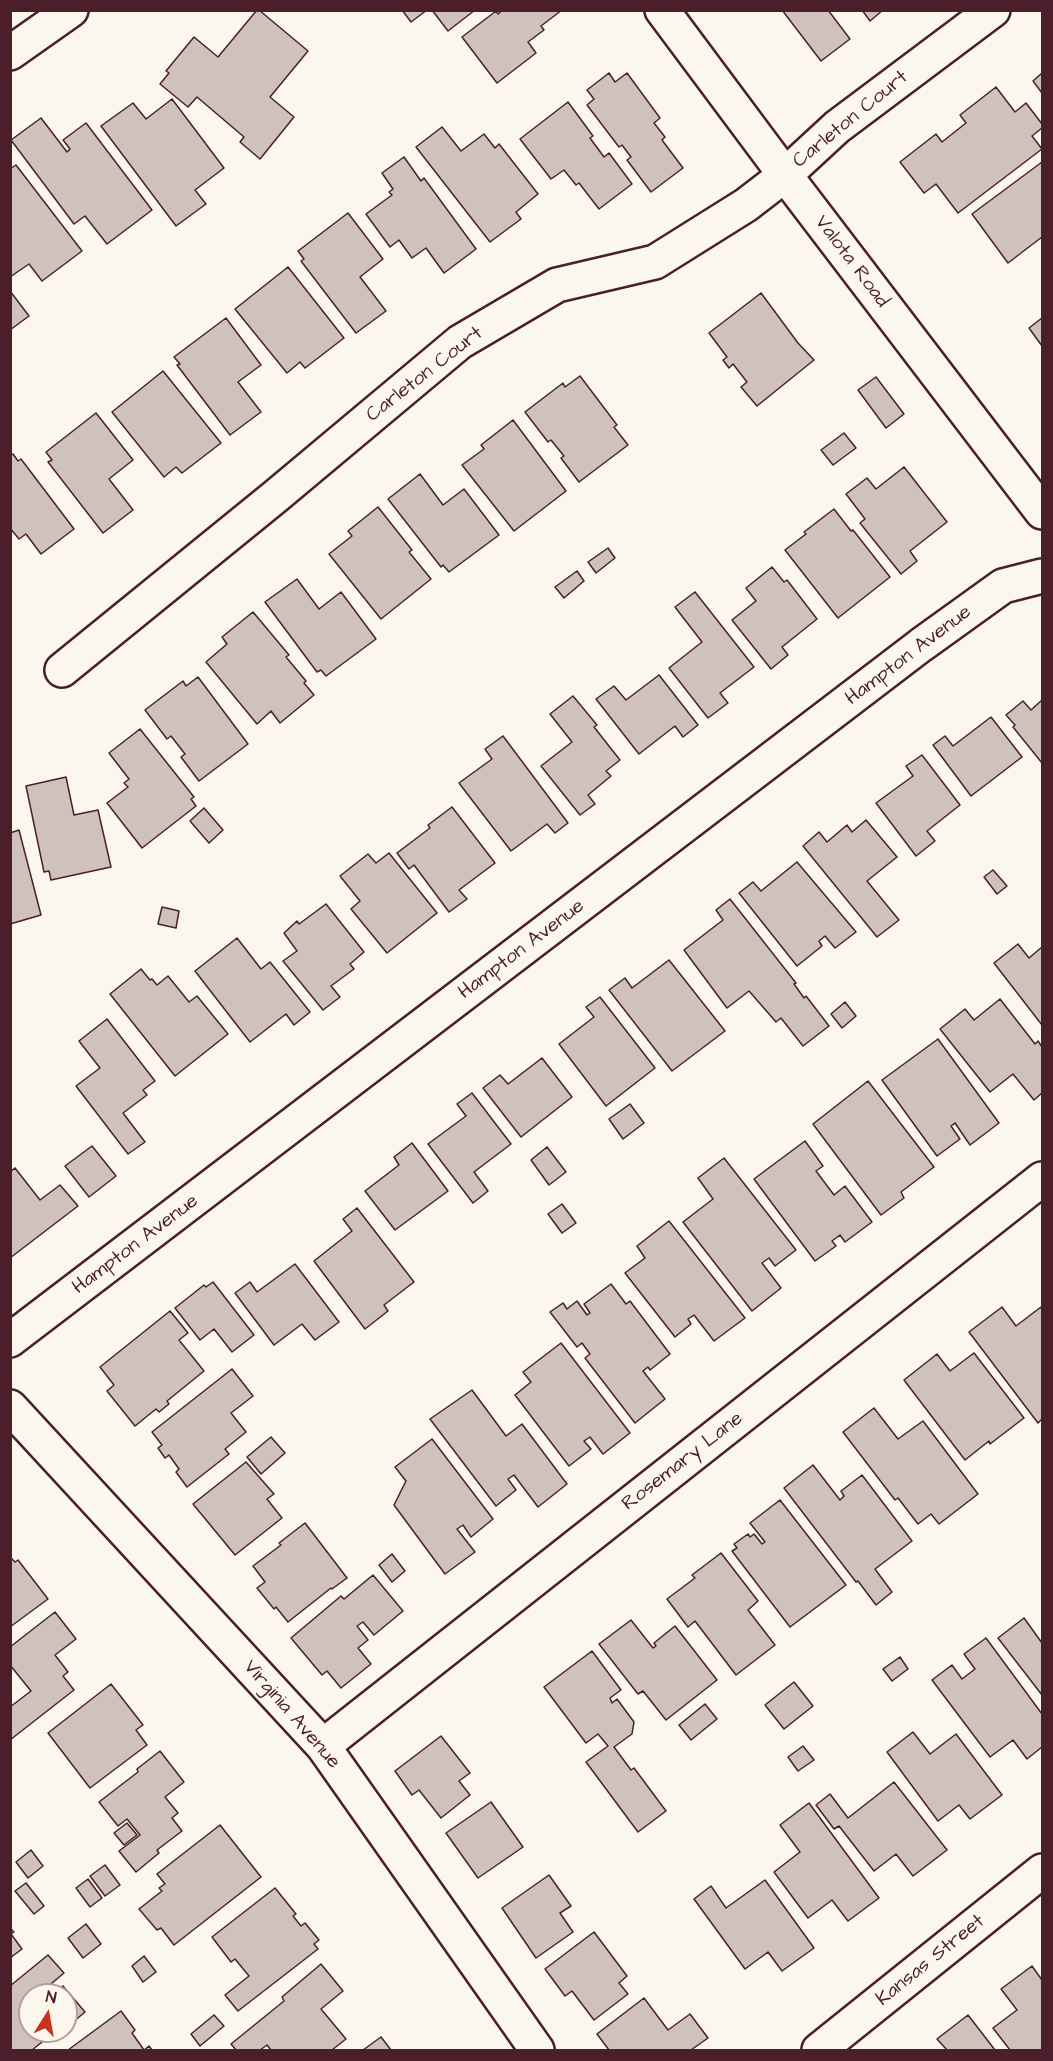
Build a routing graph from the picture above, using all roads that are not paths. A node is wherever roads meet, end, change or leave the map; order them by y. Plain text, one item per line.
1 (71, 10) edge
2 (662, 10) edge
3 (993, 10) edge
4 (10, 53) edge
5 (785, 175) junction
6 (1042, 512) edge
7 (1042, 576) edge
8 (62, 670) dead end
9 (1042, 1179) edge
10 (10, 1340) edge
11 (10, 1407) edge
12 (323, 1746) junction
13 (1042, 1871) edge
14 (537, 2050) edge
15 (819, 2050) edge

1 - 4 street
2 - 5 street, Valota Road
3 - 5 street, Carleton Court
5 - 6 street, Valota Road
5 - 8 street, Carleton Court
7 - 10 street, Hampton Avenue
9 - 12 street, Rosemary Lane
11 - 12 street, Virginia Avenue
12 - 14 street, Virginia Avenue
13 - 15 street, Kansas Street

